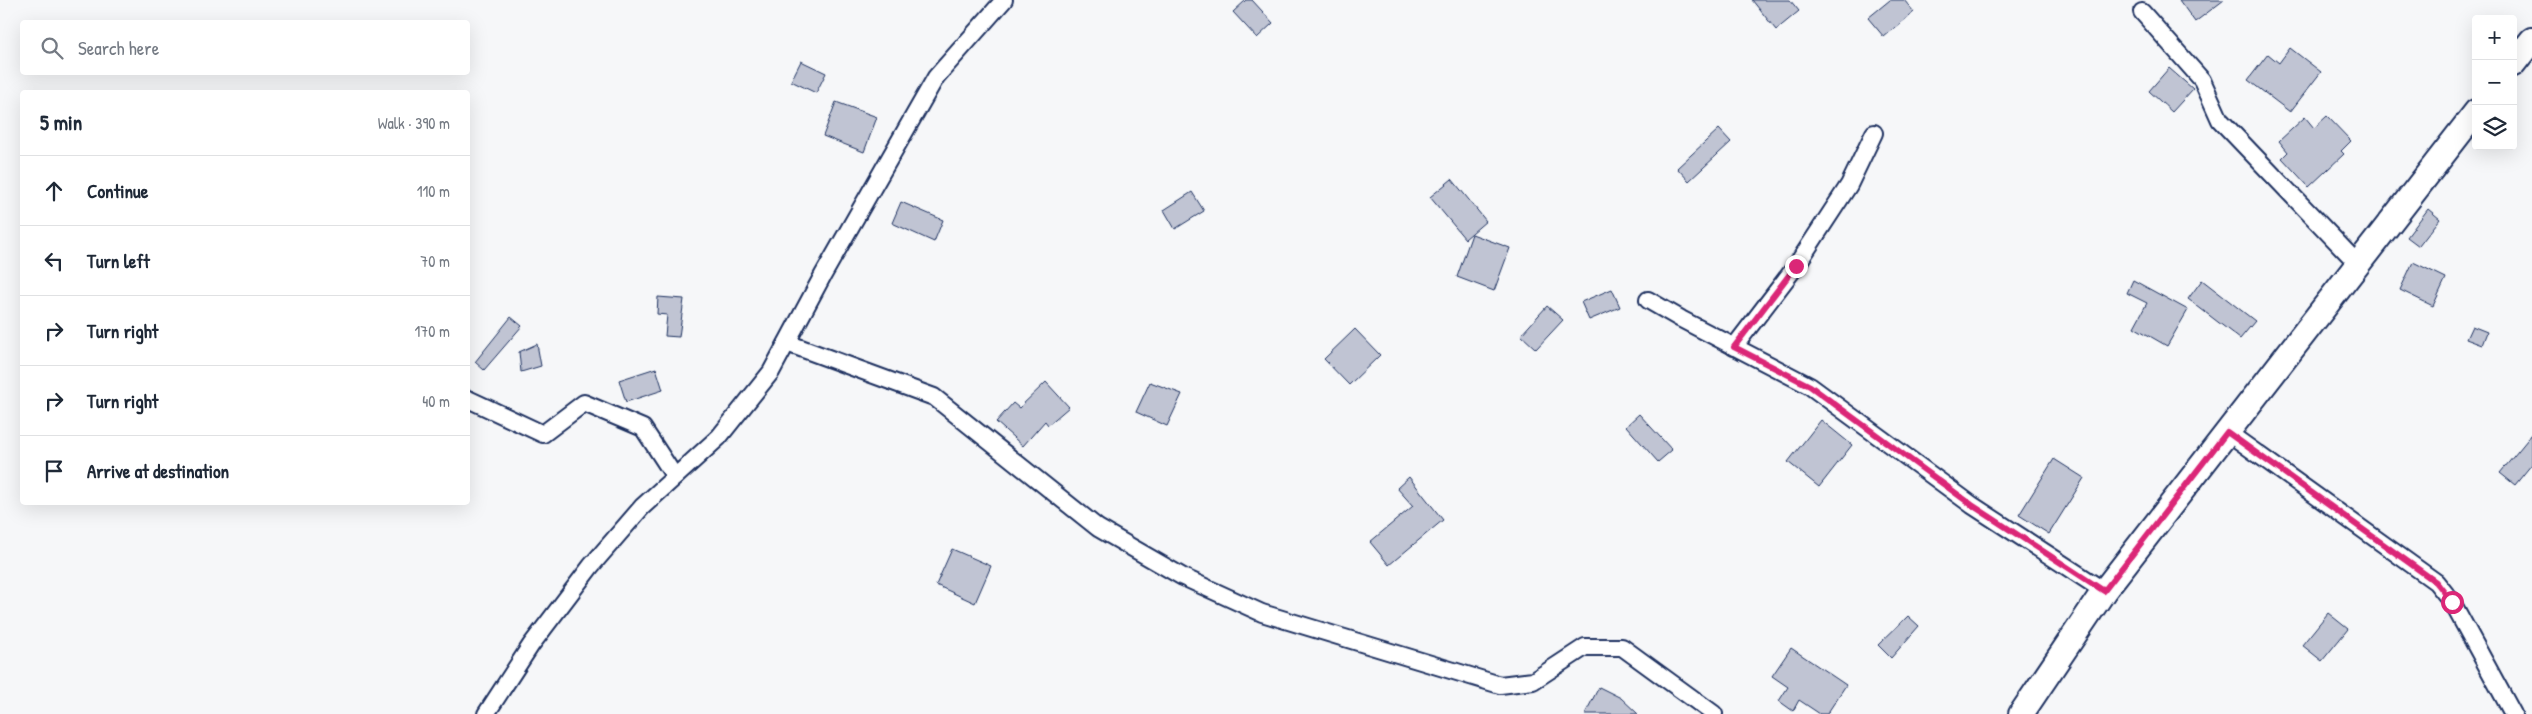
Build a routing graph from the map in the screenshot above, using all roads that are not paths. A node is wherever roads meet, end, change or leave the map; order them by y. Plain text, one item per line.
1 (999, 2) edge
2 (2142, 12) dead end
3 (2532, 40) edge
4 (2516, 60) edge
5 (2472, 117) edge
6 (1874, 133) dead end
7 (2358, 264) junction
8 (1648, 300) dead end
9 (787, 343) junction
10 (1734, 347) junction
11 (470, 400) edge
12 (2227, 432) junction
13 (675, 477) junction
14 (2104, 591) junction
15 (486, 714) edge
16 (1714, 714) edge
17 (2021, 714) edge
18 (2514, 714) edge

1 - 9 street
2 - 7 street
3 - 4 main road
5 - 7 main road
6 - 10 street
7 - 12 main road
8 - 10 street
9 - 13 street
9 - 16 street
10 - 14 street
11 - 13 street
12 - 14 main road
12 - 18 street
13 - 15 street
14 - 17 main road

